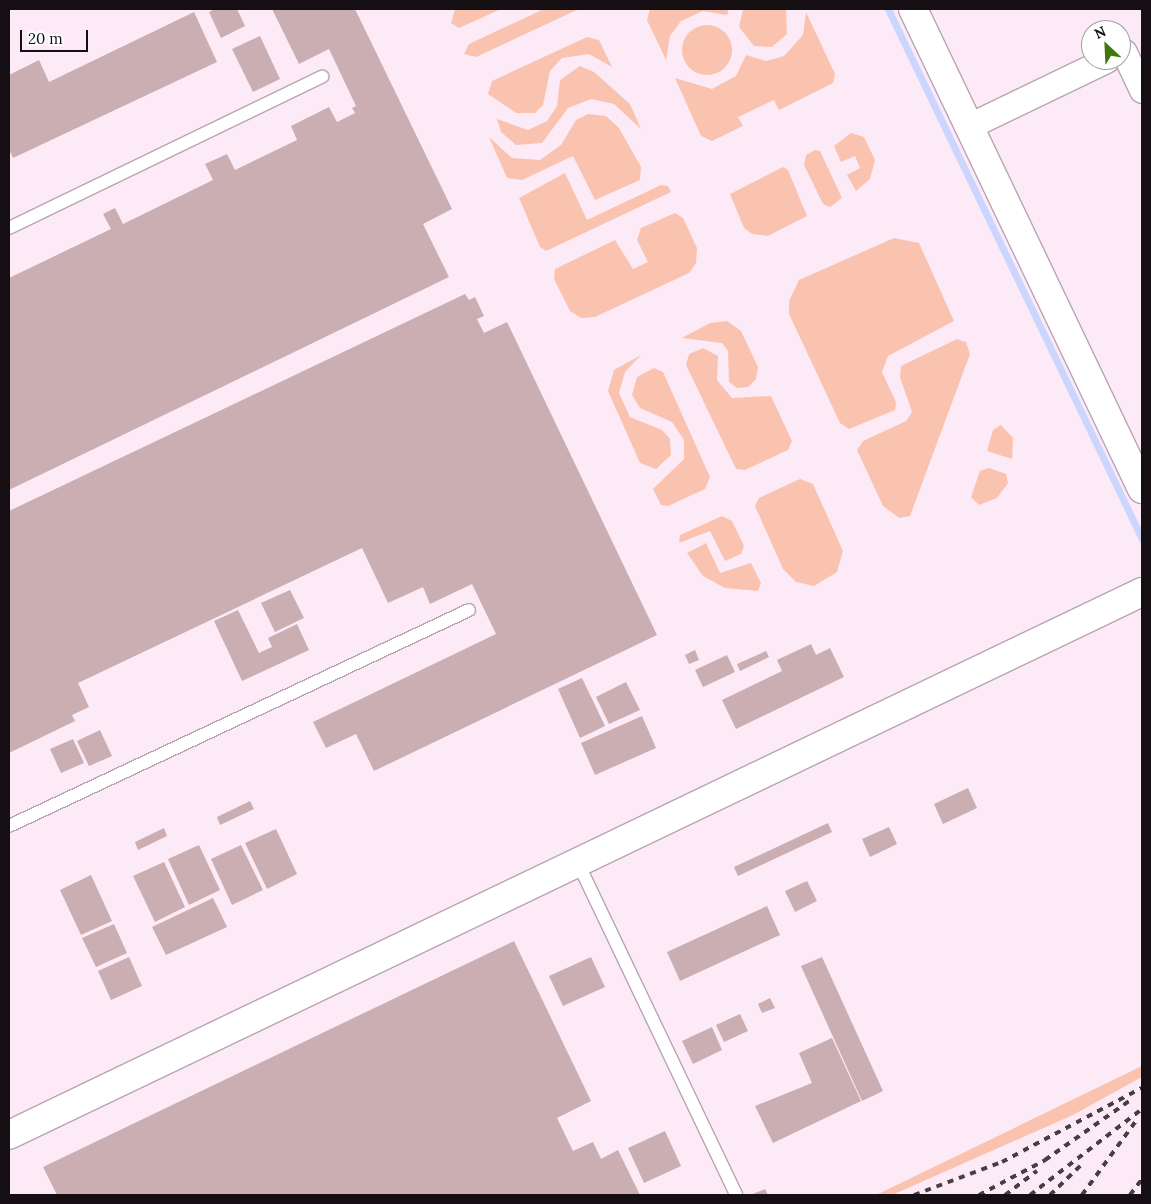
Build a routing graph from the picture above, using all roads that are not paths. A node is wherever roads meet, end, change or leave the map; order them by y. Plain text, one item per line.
1 (913, 9) edge
2 (1131, 68) edge
3 (1086, 70) edge
4 (322, 77) dead end
5 (1142, 90) edge
6 (969, 126) junction
7 (9, 228) edge
8 (1142, 489) edge
9 (1142, 592) edge
10 (469, 610) dead end
11 (9, 826) edge
12 (576, 861) junction
13 (9, 1135) edge
14 (736, 1195) edge

1 - 6 street
2 - 5 street
3 - 6 street
4 - 7 lane
6 - 8 street
9 - 12 street
10 - 11 lane
12 - 13 street
12 - 14 lane

